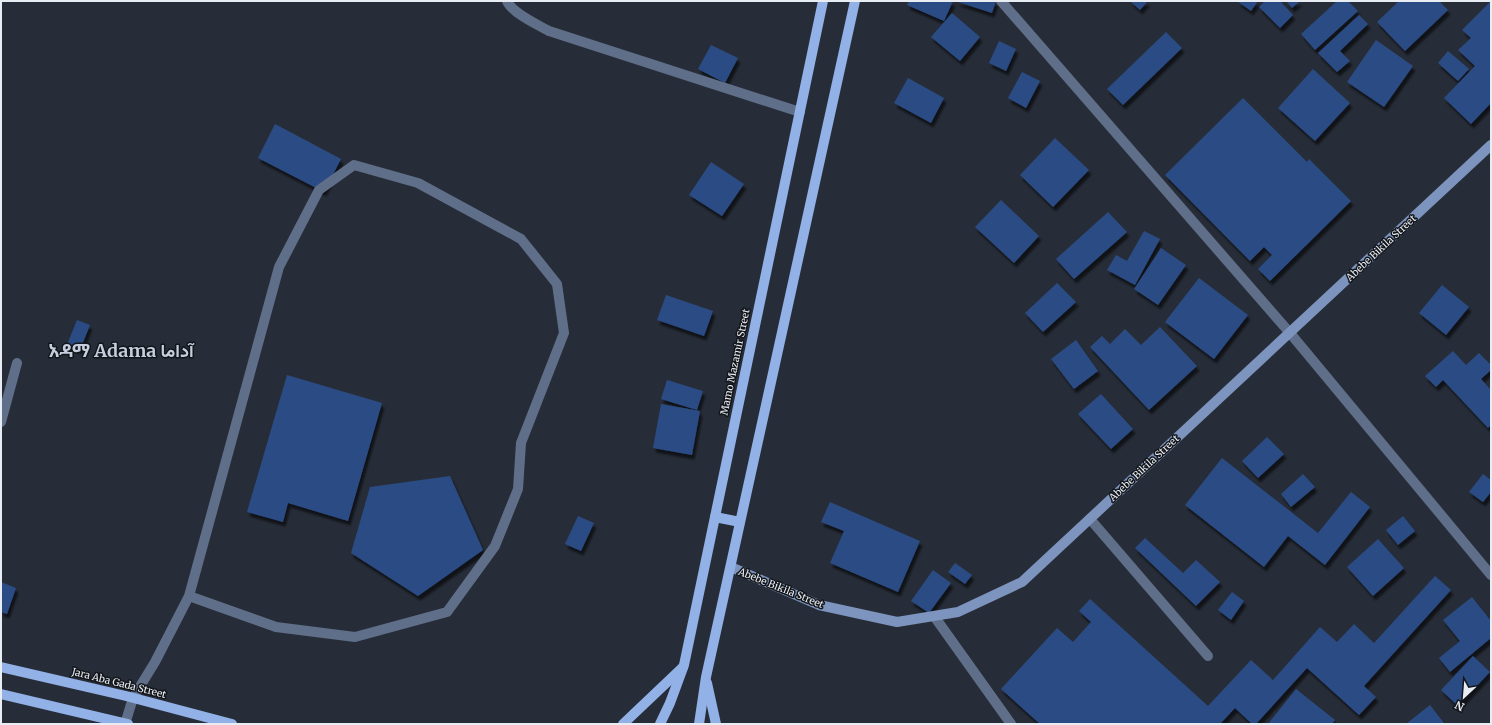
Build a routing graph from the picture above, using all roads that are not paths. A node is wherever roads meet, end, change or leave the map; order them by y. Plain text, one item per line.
1 (507, 1) edge
2 (823, 1) edge
3 (855, 1) edge
4 (1000, 1) edge
5 (800, 112) junction
6 (1491, 145) edge
7 (1290, 333) junction
8 (17, 363) dead end
9 (1, 422) edge
10 (715, 517) junction
11 (1090, 518) junction
12 (740, 522) junction
13 (731, 567) junction
14 (1491, 575) edge
15 (189, 596) junction
16 (934, 616) junction
17 (1208, 656) dead end
18 (684, 665) junction
19 (1, 667) edge
20 (706, 677) junction
21 (1, 694) edge
22 (133, 698) junction
23 (126, 724) edge
24 (232, 724) edge
25 (623, 724) edge
26 (660, 724) edge
27 (699, 724) edge
28 (716, 724) edge
29 (1010, 724) edge

1 - 5 street
2 - 5 main road, Mamo Mazamir Street
3 - 12 main road
4 - 7 street
5 - 10 main road, Mamo Mazamir Street
6 - 7 main road, Abebe Bikila Street
7 - 11 main road, Abebe Bikila Street
7 - 14 street
8 - 9 street
10 - 12 main road
10 - 18 main road, Mamo Mazamir Street
11 - 16 main road, Abebe Bikila Street
11 - 17 street
12 - 13 main road
13 - 16 main road, Abebe Bikila Street
13 - 20 main road
15 - 15 street
15 - 22 street
16 - 29 street
18 - 25 main road
18 - 26 main road, Mamo Mazamir Street
19 - 22 main road, Jara Aba Gada Street
20 - 27 main road
20 - 28 main road
21 - 23 main road
22 - 23 street
22 - 24 main road, Jara Aba Gada Street

